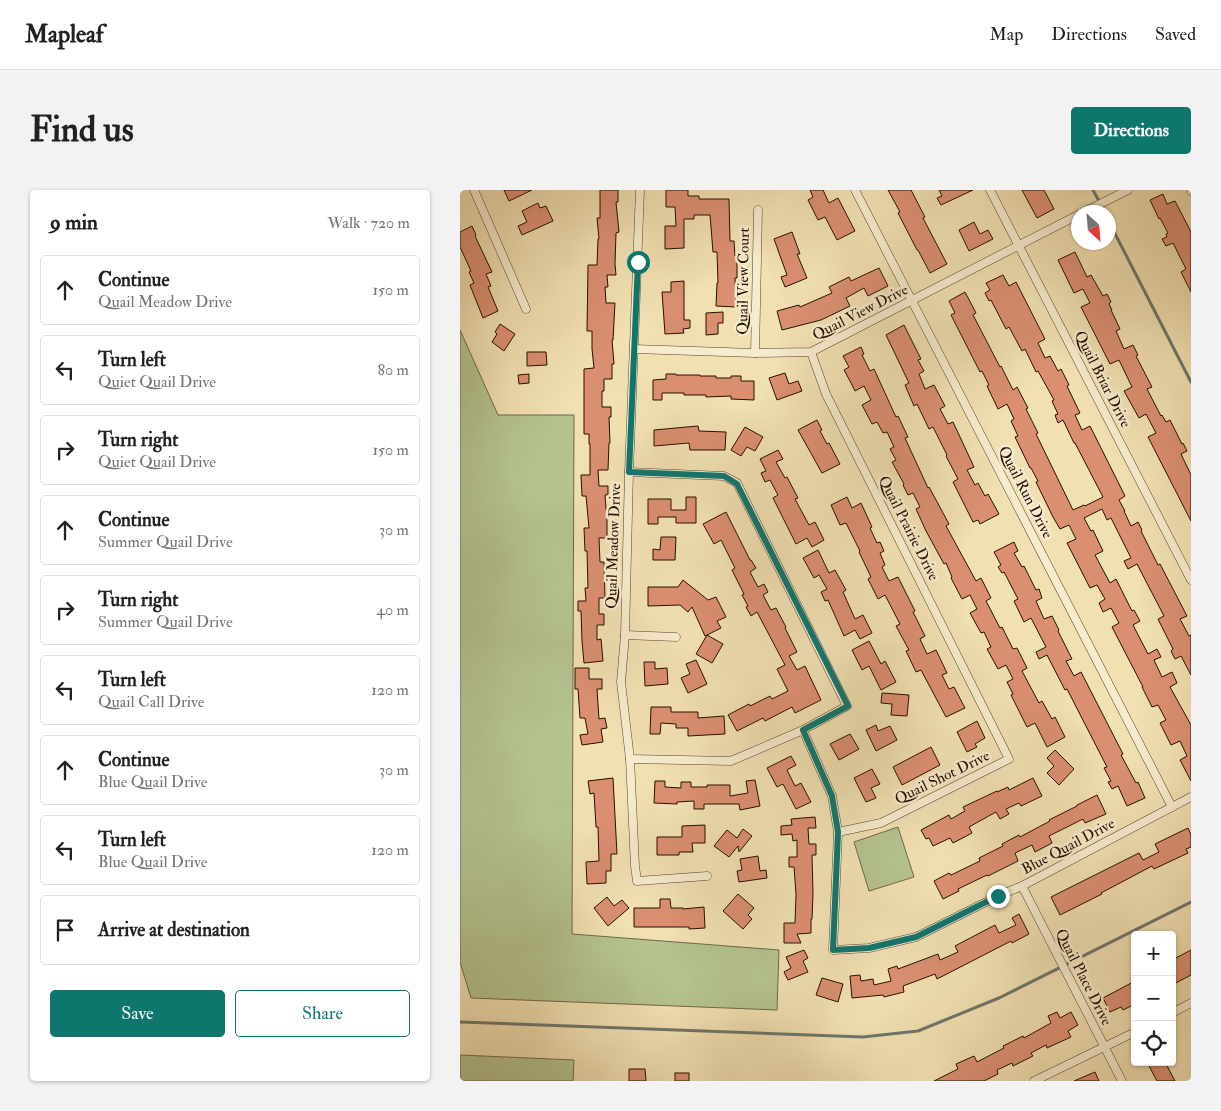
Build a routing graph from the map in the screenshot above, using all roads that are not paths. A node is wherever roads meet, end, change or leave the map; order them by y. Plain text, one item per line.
1 (474, 190) edge
2 (640, 190) edge
3 (855, 190) edge
4 (990, 190) edge
5 (1128, 190) edge
6 (1099, 205) edge
7 (758, 210) dead end
8 (1071, 219) edge
9 (1019, 246) junction
10 (913, 300) junction
11 (526, 309) dead end
12 (634, 349) junction
13 (811, 352) junction
14 (755, 353) junction
15 (629, 472) junction
16 (1191, 580) edge
17 (625, 635) junction
18 (676, 637) dead end
19 (987, 714) joint
20 (803, 730) junction
21 (630, 759) junction
22 (1191, 797) edge
23 (1172, 807) junction
24 (838, 832) junction
25 (708, 876) dead end
26 (1022, 886) junction
27 (1191, 1004) edge
28 (1176, 1011) edge
29 (1131, 1034) edge
30 (1104, 1048) junction
31 (1034, 1081) edge
32 (1122, 1081) edge

1 - 11 street
2 - 12 street, Quail Meadow Drive
3 - 10 street, Quail Run Drive
4 - 9 street, Quail Briar Drive
5 - 6 street
7 - 14 street, Quail View Court
8 - 9 street, Quail View Drive
9 - 10 street, Quail View Drive
9 - 16 street, Quail Briar Drive
10 - 13 street, Quail View Drive
10 - 23 street, Quail Run Drive
12 - 14 street, Quail View Drive
12 - 15 street, Quail Meadow Drive
13 - 14 street, Quail View Drive
13 - 19 street, Quail Prairie Drive
15 - 17 street, Quail Meadow Drive
15 - 20 street
17 - 18 street
17 - 21 street, Quail Meadow Drive
19 - 24 street, Quail Shot Drive
20 - 21 street
20 - 24 street
21 - 25 street, Quail Meadow Drive
22 - 23 street, Blue Quail Drive
23 - 26 street, Blue Quail Drive
24 - 26 street, Blue Quail Drive
26 - 30 street, Quail Place Drive
27 - 28 street
29 - 30 street
30 - 31 street
30 - 32 street, Quail Place Drive

